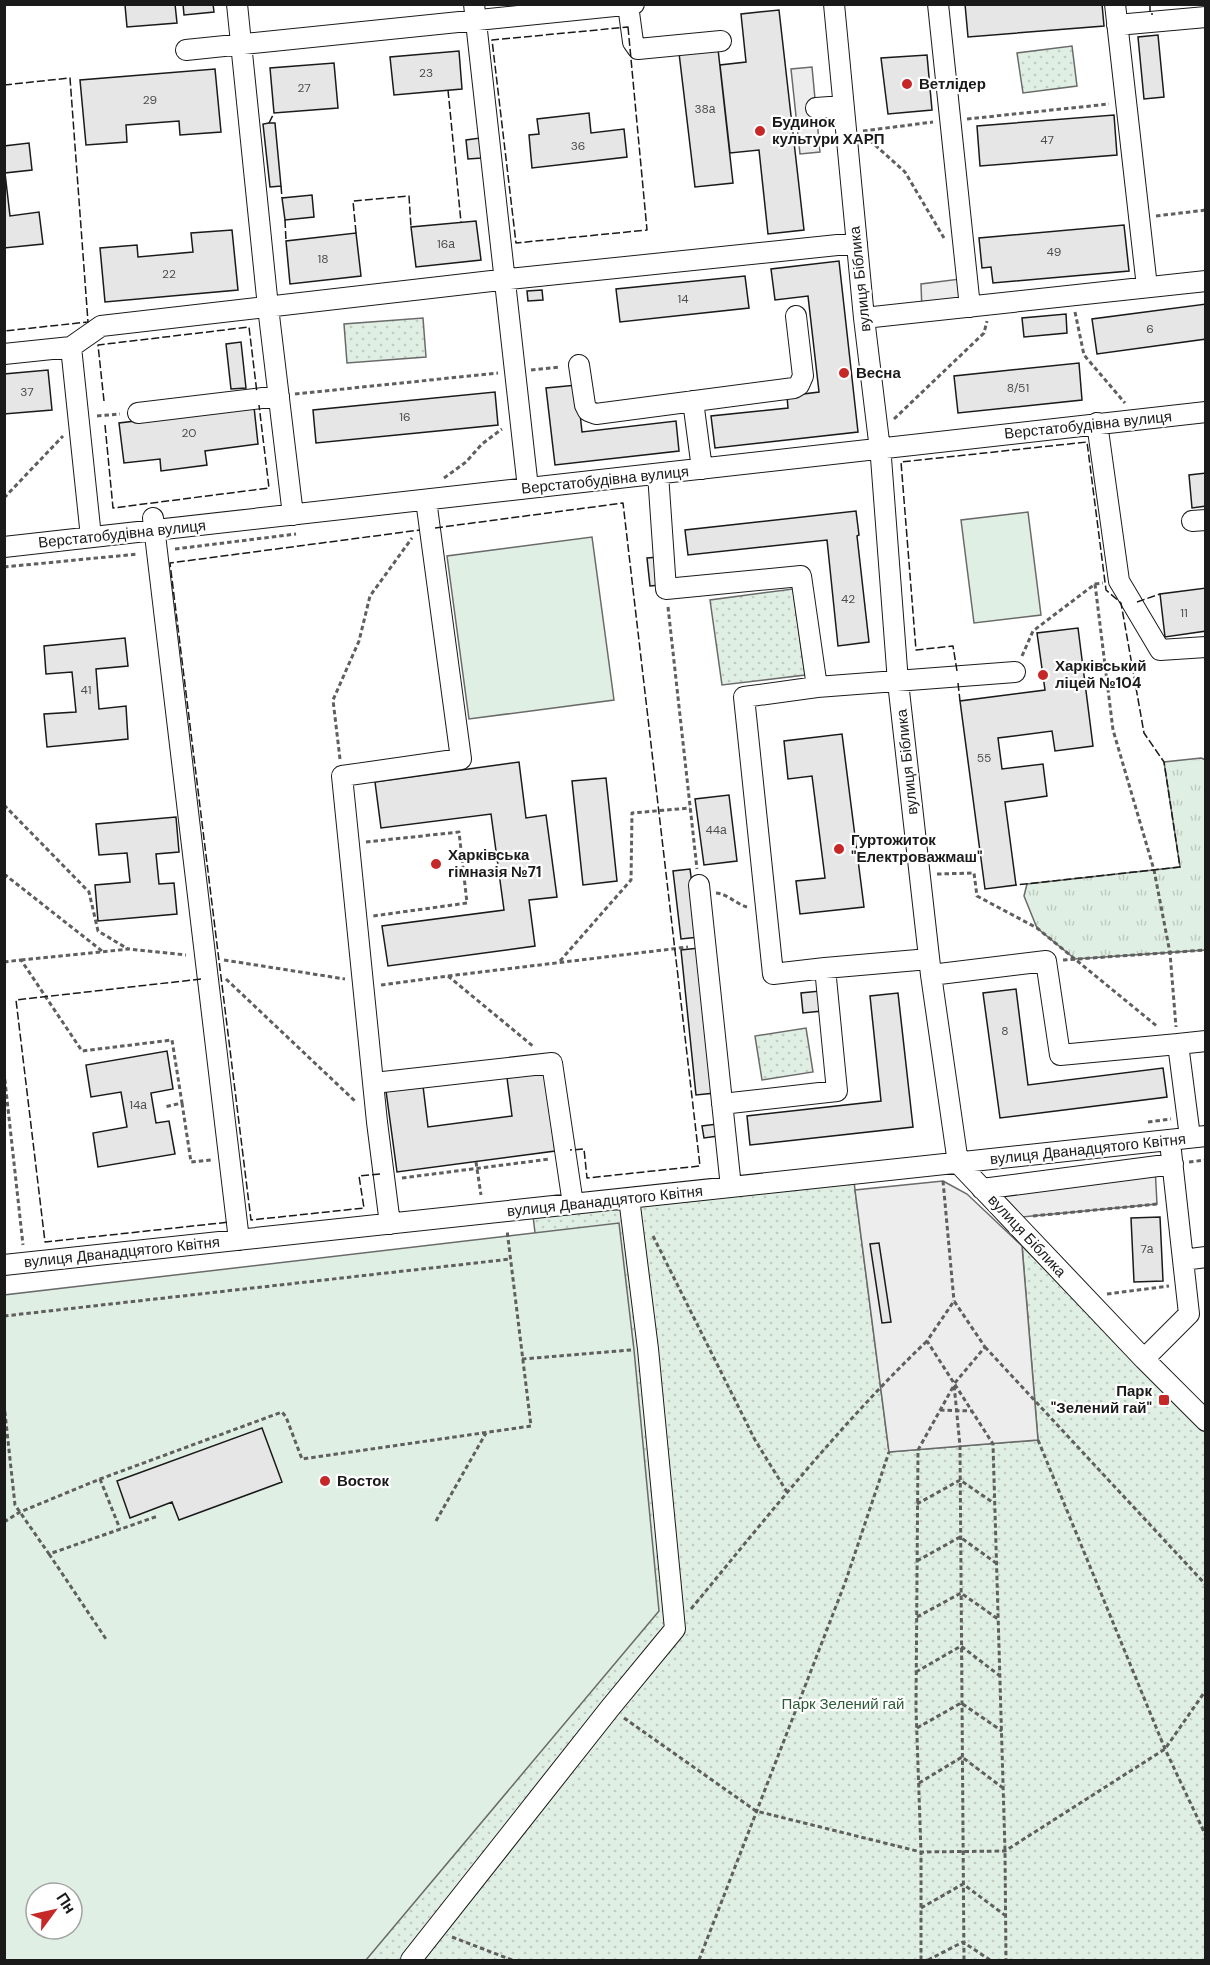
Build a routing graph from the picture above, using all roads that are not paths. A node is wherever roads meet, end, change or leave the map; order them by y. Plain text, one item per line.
1 (237, 4) edge
2 (474, 4) edge
3 (634, 4) edge
4 (834, 4) edge
5 (938, 4) edge
6 (1116, 4) edge
7 (628, 5) edge
8 (1206, 17) edge
9 (1117, 25) junction
10 (721, 41) dead end
11 (186, 50) dead end
12 (843, 106) junction
13 (816, 108) dead end
14 (857, 243) junction
15 (1206, 281) edge
16 (1147, 287) junction
17 (268, 307) junction
18 (970, 307) junction
19 (796, 316) dead end
20 (864, 318) junction
21 (71, 347) junction
22 (4, 354) edge
23 (579, 365) road end
24 (279, 396) junction
25 (693, 401) junction
26 (1206, 412) edge
27 (138, 413) road end
28 (1097, 423) junction
29 (880, 449) junction
30 (702, 469) junction
31 (658, 474) junction
32 (528, 488) junction
33 (427, 509) junction
34 (293, 514) junction
35 (154, 524) junction
36 (91, 537) junction
37 (4, 547) edge
38 (1206, 647) edge
39 (1015, 672) road end
40 (898, 682) junction
41 (817, 687) junction
42 (699, 888) road end
43 (930, 967) junction
44 (825, 968) junction
45 (1206, 1041) edge
46 (1178, 1044) junction
47 (374, 1083) junction
48 (722, 1104) junction
49 (1198, 1136) edge
50 (1169, 1140) junction
51 (958, 1163) junction
52 (1173, 1164) junction
53 (732, 1187) junction
54 (982, 1189) junction
55 (629, 1198) junction
56 (573, 1204) junction
57 (390, 1224) junction
58 (238, 1240) junction
59 (1206, 1257) edge
60 (1183, 1260) junction
61 (4, 1265) edge
62 (1197, 1312) edge
63 (1143, 1359) junction
64 (1206, 1421) edge
65 (411, 1960) edge

1 - 17 street
2 - 32 street
3 - 7 street
4 - 12 street, вулиця Біблика
5 - 18 street
6 - 9 street
7 - 10 street
7 - 11 street
8 - 9 street
9 - 16 street
12 - 13 street
12 - 14 street, вулиця Біблика
14 - 17 street
14 - 20 street, вулиця Біблика
15 - 16 street
16 - 18 street
17 - 21 street
17 - 24 street
18 - 20 street
19 - 25 street
20 - 29 street, вулиця Біблика
21 - 22 street
21 - 36 street
23 - 25 street
24 - 27 street
24 - 34 street
25 - 30 street
26 - 28 street, Верстатобудівна вулиця
28 - 29 street, Верстатобудівна вулиця
28 - 38 street
29 - 30 street, Верстатобудівна вулиця
29 - 40 street, вулиця Біблика
30 - 31 street, Верстатобудівна вулиця
31 - 32 street, Верстатобудівна вулиця
31 - 41 street
32 - 33 street, Верстатобудівна вулиця
33 - 34 street, Верстатобудівна вулиця
33 - 47 street
34 - 35 street, Верстатобудівна вулиця
35 - 36 street, Верстатобудівна вулиця
35 - 58 street
36 - 37 street, Верстатобудівна вулиця
39 - 40 street
40 - 41 street
40 - 43 street, вулиця Біблика
41 - 44 street
42 - 48 street
43 - 44 street
43 - 46 street
43 - 51 street, вулиця Біблика
44 - 48 street
45 - 46 street
46 - 49 street
47 - 56 street
47 - 57 street
48 - 53 street
49 - 50 street, вулиця Дванадцятого Квітня
50 - 51 street, вулиця Дванадцятого Квітня
50 - 52 street
51 - 53 street, вулиця Дванадцятого Квітня
51 - 54 street, вулиця Біблика
52 - 54 street
52 - 60 street
53 - 55 street, вулиця Дванадцятого Квітня
54 - 63 street, вулиця Біблика
55 - 56 street, вулиця Дванадцятого Квітня
55 - 65 street
56 - 57 street, вулиця Дванадцятого Квітня
57 - 58 street, вулиця Дванадцятого Квітня
58 - 61 street, вулиця Дванадцятого Квітня
59 - 60 street
60 - 62 street
62 - 63 street
63 - 64 street, вулиця Біблика

